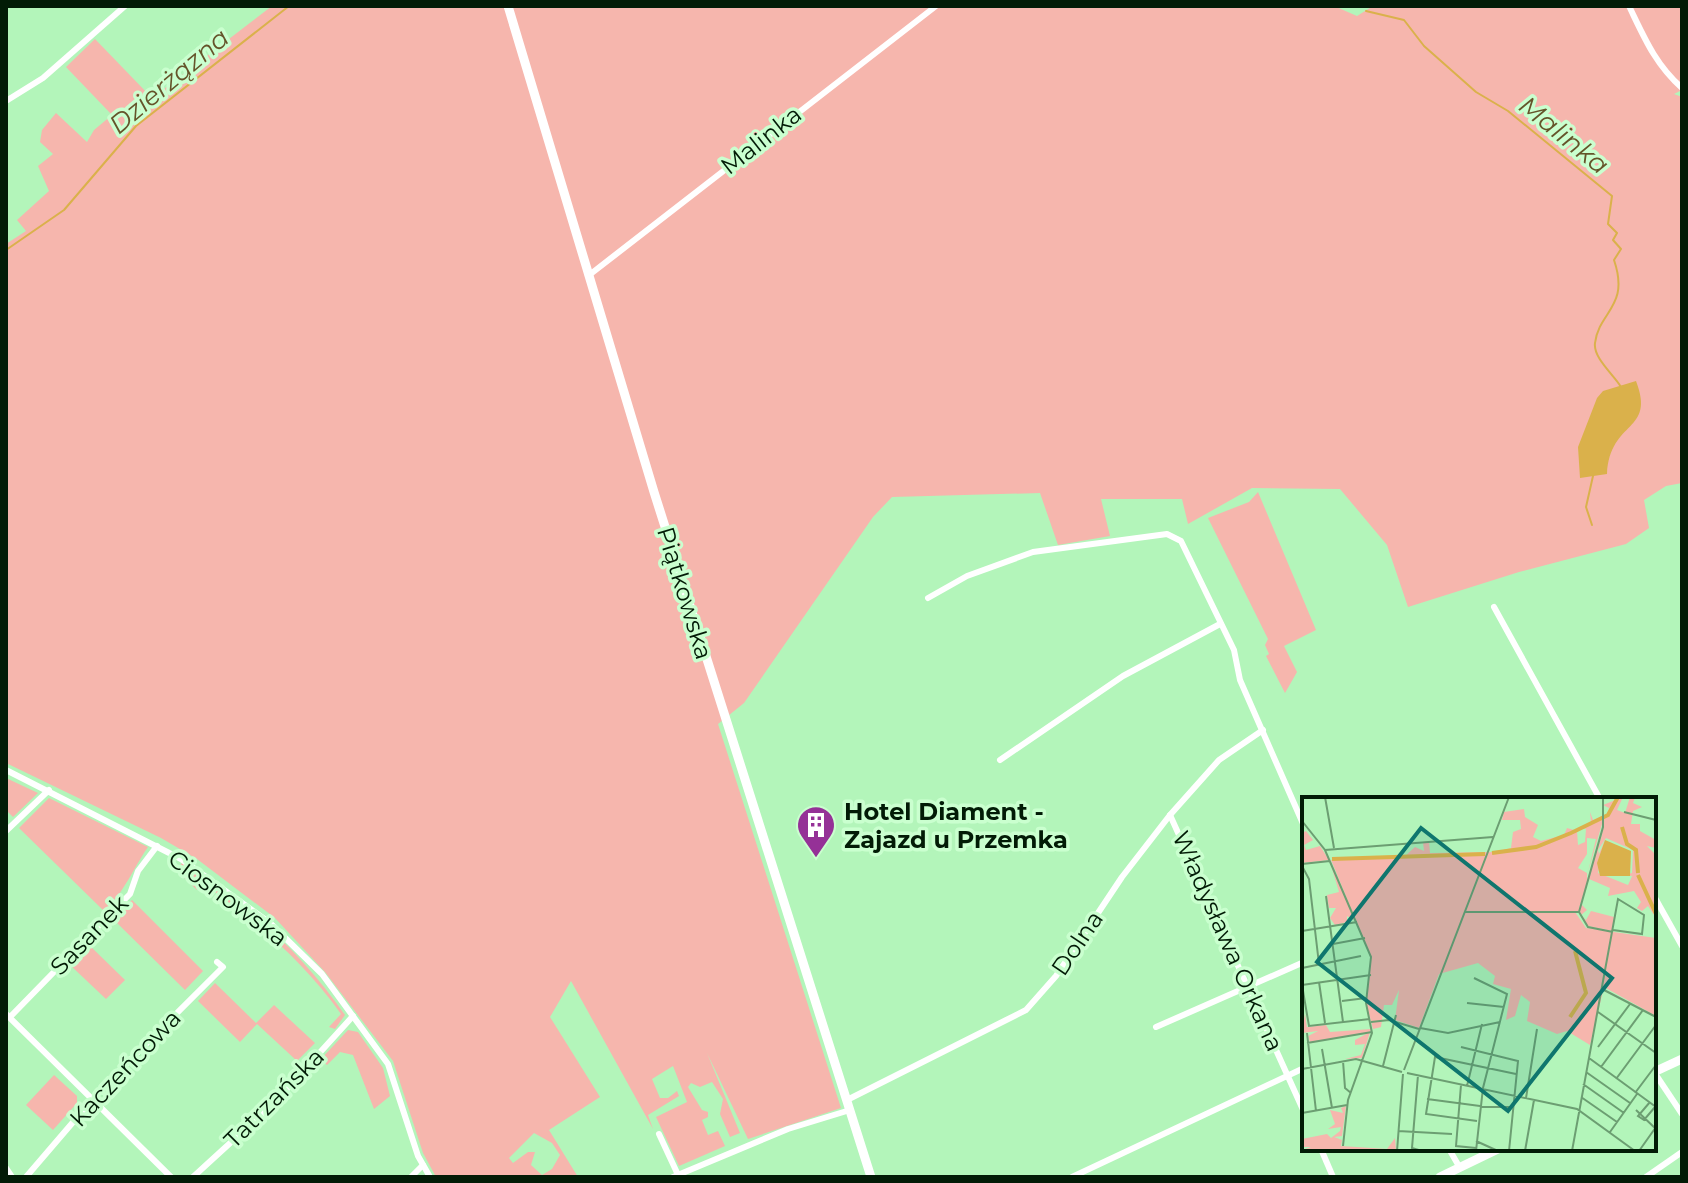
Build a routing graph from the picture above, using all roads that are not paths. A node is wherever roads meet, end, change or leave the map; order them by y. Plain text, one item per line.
1 (125, 6) edge
2 (508, 6) edge
3 (936, 6) edge
4 (1629, 6) edge
5 (1682, 88) edge
6 (6, 101) edge
7 (588, 276) junction
8 (928, 598) dead end
9 (1494, 607) dead end
10 (1220, 624) junction
11 (1263, 730) junction
12 (1000, 760) dead end
13 (6, 770) edge
14 (49, 790) junction
15 (1599, 797) edge
16 (1170, 815) junction
17 (1302, 821) edge
18 (6, 831) edge
19 (157, 846) junction
20 (1656, 900) edge
21 (1682, 946) edge
22 (217, 962) dead end
23 (1302, 963) edge
24 (1248, 987) junction
25 (8, 1015) edge
26 (353, 1016) junction
27 (1156, 1027) dead end
28 (1682, 1059) edge
29 (1302, 1069) edge
30 (1656, 1071) edge
31 (1656, 1075) edge
32 (1288, 1076) junction
33 (94, 1099) junction
34 (848, 1105) junction
35 (1302, 1108) edge
36 (1682, 1114) edge
37 (659, 1134) dead end
38 (1322, 1151) edge
39 (1450, 1151) edge
40 (1494, 1151) edge
41 (1682, 1152) edge
42 (423, 1165) junction
43 (6, 1168) edge
44 (1460, 1168) junction
45 (677, 1176) edge
46 (12, 1177) edge
47 (26, 1177) edge
48 (171, 1177) edge
49 (193, 1177) edge
50 (411, 1177) edge
51 (430, 1177) edge
52 (871, 1177) edge
53 (1072, 1177) edge
54 (1333, 1177) edge
55 (1440, 1177) edge
56 (1466, 1177) edge
57 (1646, 1177) edge

1 - 6 street
2 - 7 main road, Piątkowska
3 - 7 street, Malinka
4 - 5 street
7 - 34 main road, Piątkowska
8 - 10 street
9 - 15 street
10 - 11 street
10 - 12 street
11 - 16 street, Dolna
11 - 17 street
13 - 14 street, Ciosnowska
14 - 18 street
14 - 19 street, Ciosnowska
16 - 24 street, Władysława Orkana
16 - 34 street, Dolna
19 - 25 street, Sasanek
19 - 26 street, Ciosnowska
20 - 21 street
22 - 33 street, Kaczeńcowa
23 - 24 street
24 - 27 street
24 - 32 street, Władysława Orkana
25 - 33 street
26 - 42 street, Ciosnowska
26 - 49 street, Tatrzańska
28 - 30 main road
29 - 32 street
31 - 36 street
32 - 35 street, Władysława Orkana
32 - 53 street
33 - 47 street, Kaczeńcowa
33 - 48 street
34 - 45 street, Dolna
34 - 52 main road, Piątkowska
37 - 45 street
38 - 54 street
39 - 44 street
40 - 44 main road
41 - 57 street
42 - 50 street
42 - 51 street, Ciosnowska
43 - 46 street
44 - 55 main road
44 - 56 main road

